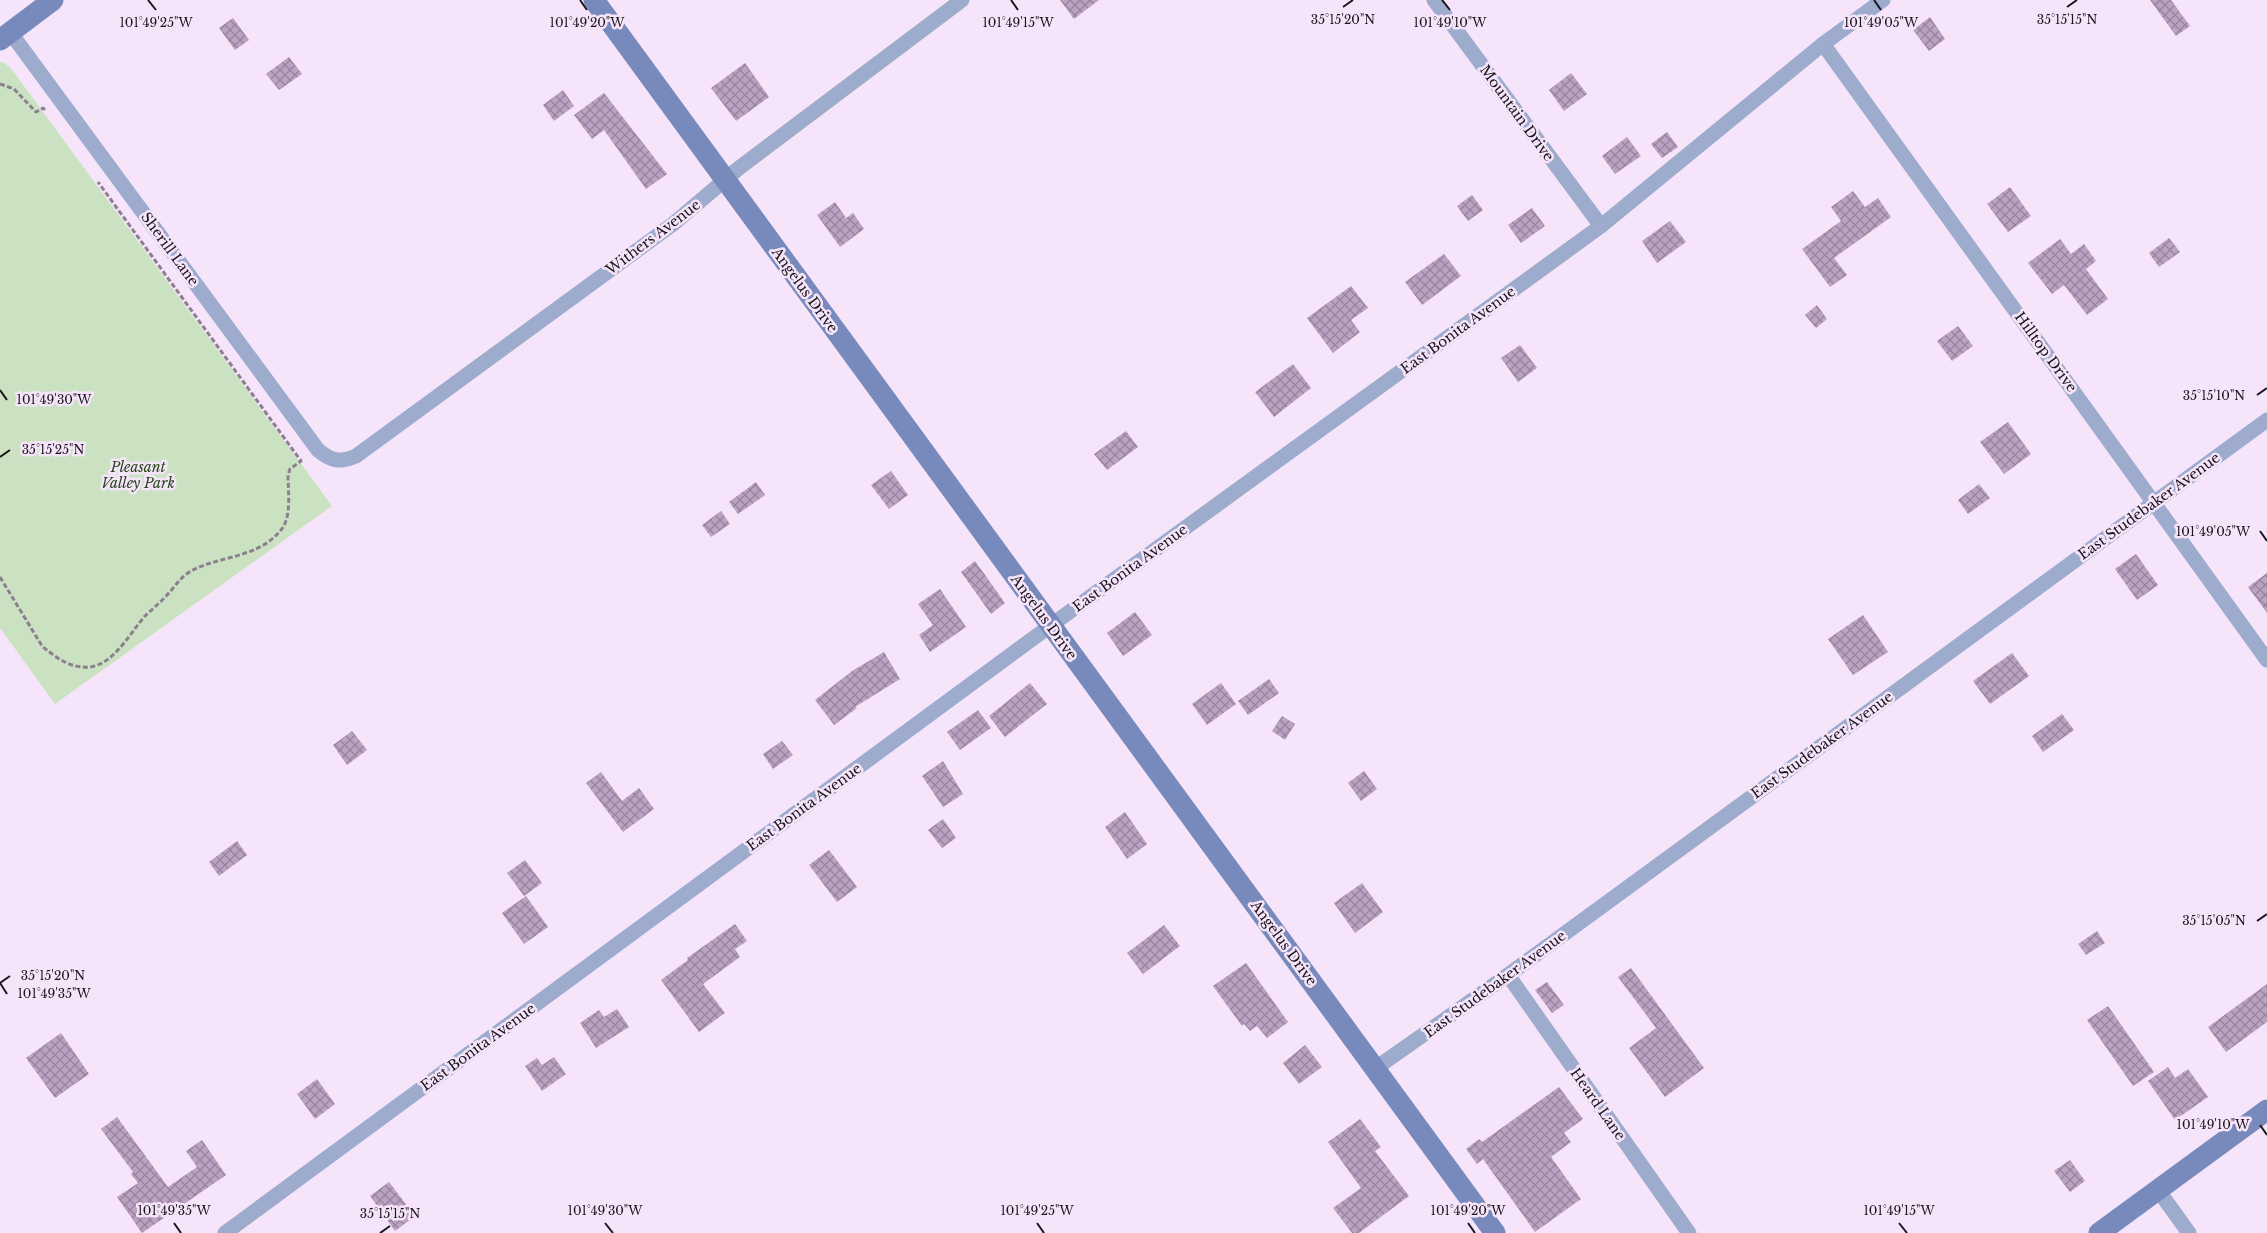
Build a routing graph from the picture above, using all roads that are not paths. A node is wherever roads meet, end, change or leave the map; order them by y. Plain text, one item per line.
1 (53, 0) edge
2 (594, 0) edge
3 (962, 0) edge
4 (1434, 0) edge
5 (1883, 0) edge
6 (5, 36) edge
7 (1823, 44) junction
8 (725, 180) junction
9 (1601, 226) junction
10 (2267, 420) edge
11 (335, 461) joint
12 (2155, 502) junction
13 (1050, 626) junction
14 (2267, 660) edge
15 (1508, 975) junction
16 (1376, 1068) junction
17 (2267, 1110) edge
18 (2158, 1190) junction
19 (225, 1233) edge
20 (1494, 1233) edge
21 (1689, 1233) edge
22 (2099, 1233) edge
23 (2189, 1233) edge

1 - 6 street
2 - 8 street, Angelus Drive
3 - 8 street, Withers Avenue
4 - 9 street, Mountain Drive
5 - 7 street, East Bonita Avenue
6 - 11 street, Sherill Lane
7 - 9 street, East Bonita Avenue
7 - 12 street, Hilltop Drive
8 - 11 street, Withers Avenue
8 - 13 street, Angelus Drive
9 - 13 street, East Bonita Avenue
10 - 12 street, East Studebaker Avenue
12 - 14 street, Hilltop Drive
12 - 15 street, East Studebaker Avenue
13 - 16 street, Angelus Drive
13 - 19 street, East Bonita Avenue
15 - 16 street, East Studebaker Avenue
15 - 21 street, Heard Lane
16 - 20 street, Angelus Drive
17 - 18 street
18 - 22 street
18 - 23 street

